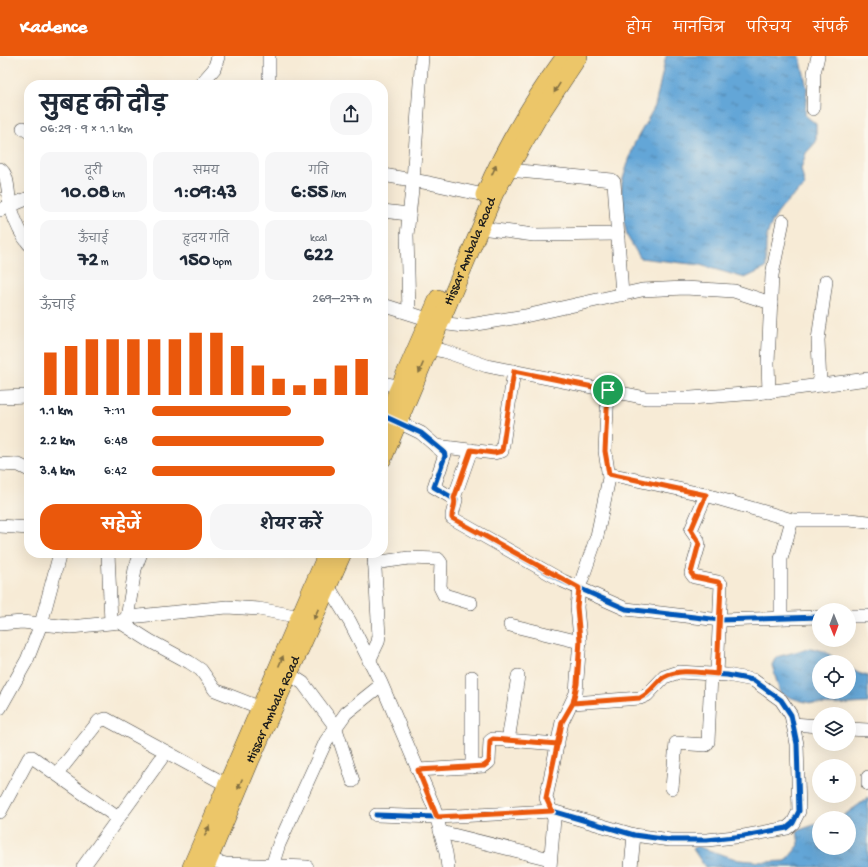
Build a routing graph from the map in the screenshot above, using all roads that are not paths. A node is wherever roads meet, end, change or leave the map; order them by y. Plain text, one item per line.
1 (221, 56) edge
2 (269, 56) edge
3 (422, 56) edge
4 (565, 56) edge
5 (579, 56) edge
6 (818, 56) edge
7 (204, 80) edge
8 (269, 80) edge
9 (813, 110) dead end
10 (0, 169) edge
11 (509, 170) junction
12 (388, 176) edge
13 (413, 180) junction
14 (488, 196) junction
15 (24, 200) edge
16 (5, 208) edge
17 (388, 212) edge
18 (408, 214) junction
19 (782, 221) dead end
20 (480, 228) junction
21 (618, 234) junction
22 (24, 237) edge
23 (826, 281) dead end
24 (622, 295) junction
25 (771, 303) junction
26 (388, 306) edge
27 (409, 312) junction
28 (435, 320) junction
29 (423, 347) junction
30 (514, 371) junction
31 (868, 379) edge
32 (388, 384) edge
33 (820, 385) junction
34 (406, 388) junction
35 (608, 390) junction
36 (769, 392) junction
37 (24, 396) edge
38 (0, 397) edge
39 (389, 421) edge
40 (436, 446) junction
41 (471, 450) junction
42 (0, 464) edge
43 (24, 468) edge
44 (609, 474) junction
45 (706, 495) junction
46 (454, 498) junction
47 (792, 520) junction
48 (868, 522) edge
49 (0, 526) edge
50 (24, 528) edge
51 (59, 558) edge
52 (109, 558) edge
53 (139, 558) edge
54 (325, 558) edge
55 (341, 558) edge
56 (374, 558) edge
57 (320, 571) junction
58 (328, 588) junction
59 (579, 588) junction
60 (471, 603) dead end
61 (856, 616) edge
62 (868, 616) edge
63 (300, 617) junction
64 (812, 617) edge
65 (781, 618) junction
66 (720, 620) junction
67 (120, 621) junction
68 (0, 624) edge
69 (41, 624) junction
70 (510, 625) dead end
71 (580, 642) junction
72 (370, 661) junction
73 (289, 674) junction
74 (714, 674) junction
75 (518, 676) dead end
76 (472, 677) dead end
77 (381, 685) junction
78 (573, 703) junction
79 (0, 708) edge
80 (260, 708) junction
81 (793, 724) junction
82 (812, 725) edge
83 (335, 726) junction
84 (856, 729) edge
85 (868, 730) edge
86 (508, 741) junction
87 (558, 744) junction
88 (166, 752) junction
89 (472, 767) junction
90 (418, 770) junction
91 (57, 774) junction
92 (868, 777) edge
93 (353, 781) dead end
94 (868, 784) edge
95 (227, 785) junction
96 (672, 788) dead end
97 (552, 811) junction
98 (0, 812) edge
99 (376, 815) dead end
100 (437, 817) junction
101 (118, 818) junction
102 (441, 832) junction
103 (634, 835) junction
104 (207, 863) edge
105 (550, 863) edge
106 (268, 866) edge
107 (83, 867) edge
108 (192, 867) edge
109 (307, 867) edge
110 (448, 867) edge
111 (631, 867) edge

1 - 7 street
2 - 8 street
3 - 13 street
14 -> 4 main road, Hissar Ambala Road
5 -> 11 main road, Hissar Ambala Road
6 - 9 street
10 - 16 street
11 - 14 main road, Hissar Ambala Road
11 - 21 street
12 - 13 street
13 - 14 street
13 - 18 street
14 - 20 main road, Hissar Ambala Road
14 - 28 main road, Hissar Ambala Road
15 - 16 street
16 - 22 street
17 - 18 street
18 - 27 street
19 - 25 street
20 - 21 street
20 - 28 main road, Hissar Ambala Road
21 - 24 street
23 - 33 street
24 - 25 street
24 - 28 street
25 - 36 street
26 - 27 street
27 - 28 street
28 - 29 main road, Hissar Ambala Road
29 - 30 street
29 - 34 main road, Hissar Ambala Road
30 - 35 street
30 - 41 street
31 - 33 street
32 - 34 street
33 - 36 street
34 - 39 main road, Hissar Ambala Road
35 - 36 street
35 - 44 street
37 - 38 street
39 - 40 street
40 - 41 street
40 - 46 street
41 - 46 street
42 - 43 street
44 - 45 street
44 - 59 street
45 - 47 street
45 - 66 street
46 - 59 street
47 - 48 street
47 - 65 street
49 - 50 street
51 - 69 street
52 - 67 street
53 - 67 street
54 - 57 main road, Hissar Ambala Road
55 - 58 main road, Hissar Ambala Road
56 - 60 street
56 - 72 street
57 - 58 street
57 - 63 main road, Hissar Ambala Road
58 - 72 street
58 -> 73 main road, Hissar Ambala Road
59 - 66 street
59 - 71 street
61 - 62 street
63 - 67 street
80 -> 63 main road, Hissar Ambala Road
64 - 65 street
65 - 66 street
66 - 74 street
67 - 69 street
67 - 80 street
68 - 69 street
69 - 79 street
70 - 71 street
71 - 78 street
72 - 77 street
73 - 83 street
73 -> 104 main road, Hissar Ambala Road
74 - 78 street
74 - 81 street
74 - 96 street
75 - 86 street
76 - 89 street
77 - 83 street
77 - 90 street
78 - 87 street
80 - 95 main road, Hissar Ambala Road
81 - 82 street
81 - 103 street
83 - 93 street
83 - 106 street
84 - 85 street
86 - 87 street
86 - 89 street
87 - 97 street
88 - 91 street
88 - 95 street
88 - 101 street
89 - 90 street
90 - 100 street
91 - 98 street
91 - 101 street
92 - 94 street
108 -> 95 main road, Hissar Ambala Road
97 - 100 street
97 - 103 street
97 - 105 street
99 - 100 street
100 - 102 street
101 - 107 street
102 - 105 street
102 - 110 street
103 - 111 street
104 - 106 street
106 - 109 street

